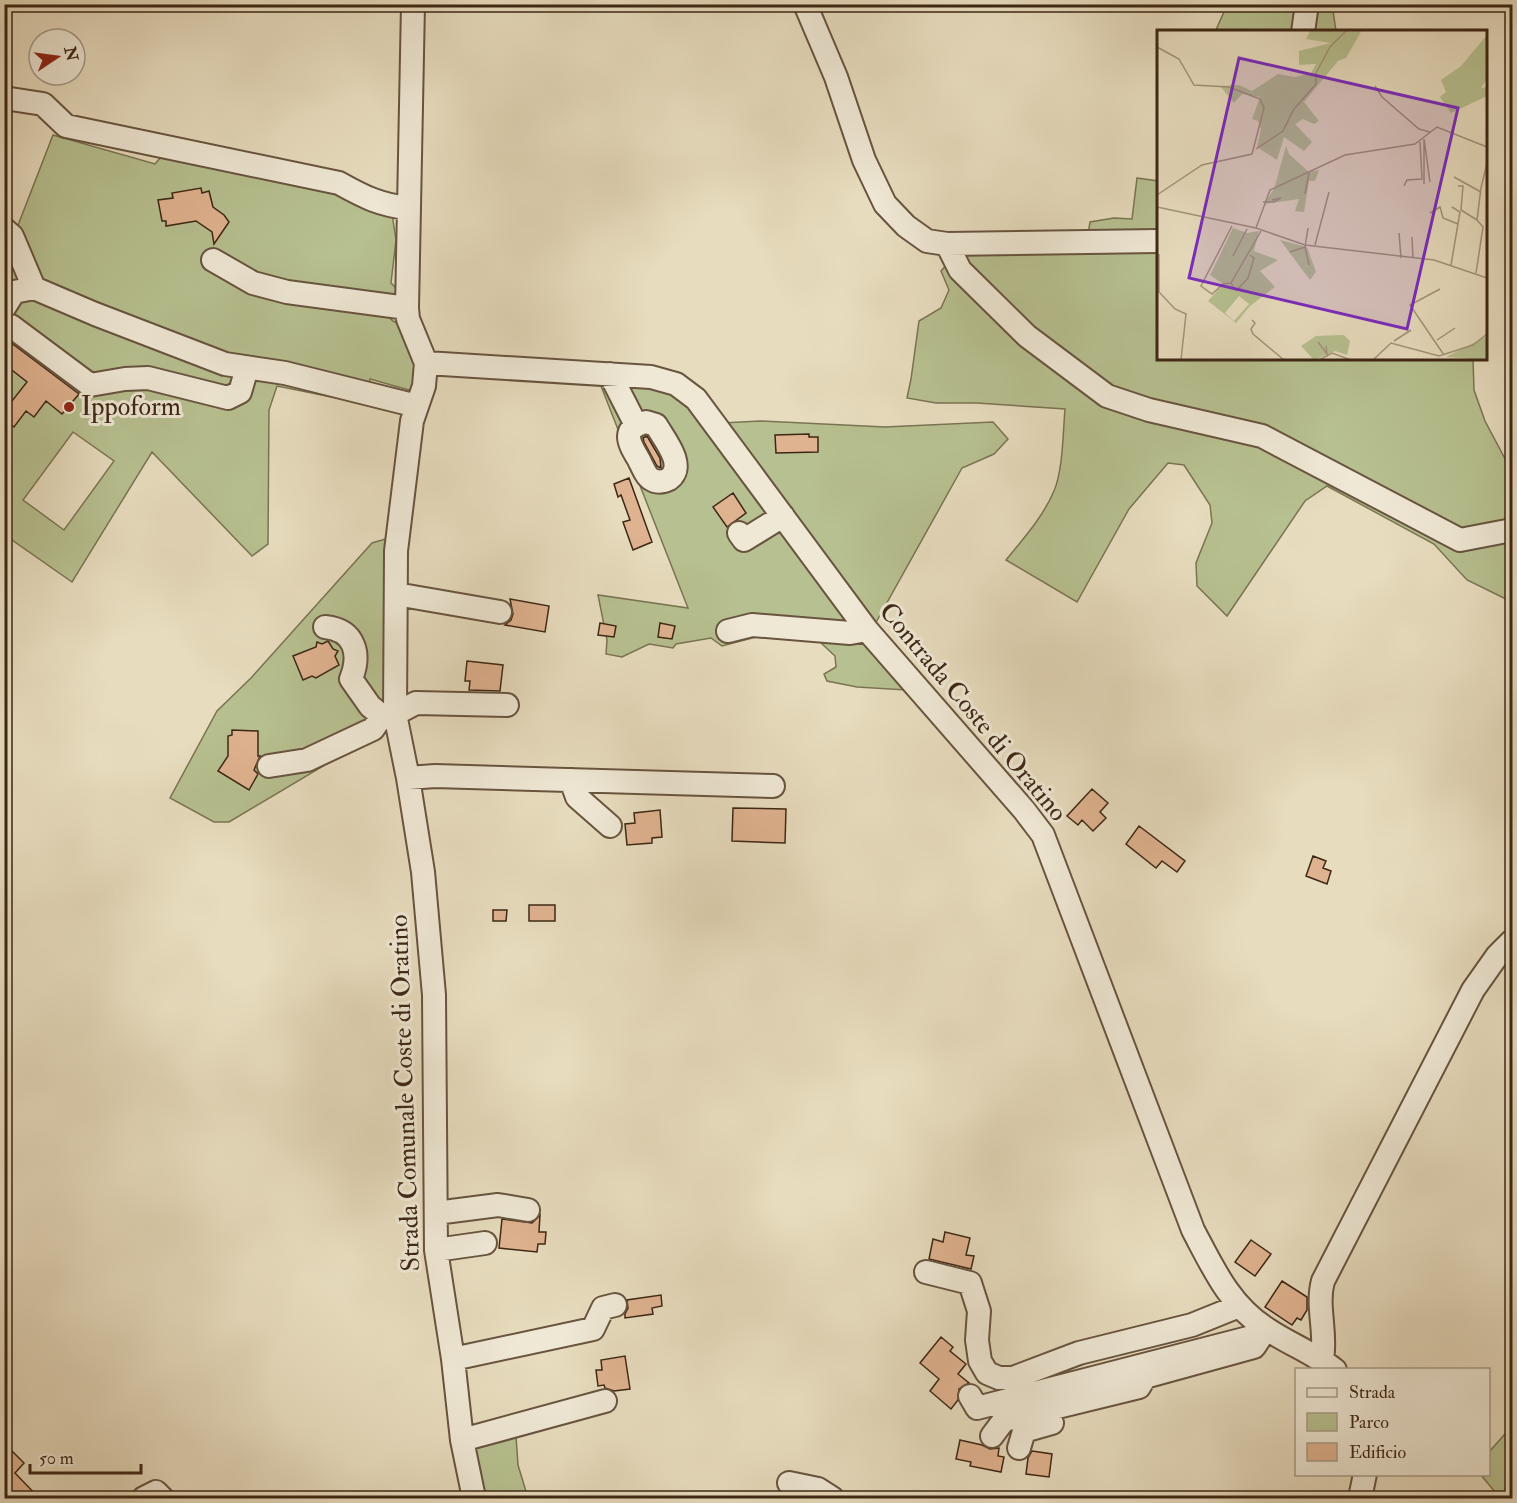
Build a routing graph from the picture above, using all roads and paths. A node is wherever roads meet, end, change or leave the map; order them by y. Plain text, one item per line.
1 (413, 4) edge
2 (805, 4) edge
3 (1307, 4) edge
4 (1303, 30) edge
5 (4, 98) edge
6 (408, 208) junction
7 (4, 229) edge
8 (1157, 241) edge
9 (947, 244) junction
10 (213, 260) dead end
11 (34, 288) junction
12 (4, 308) edge
13 (408, 308) junction
14 (4, 324) edge
15 (426, 363) junction
16 (247, 368) junction
17 (610, 374) junction
18 (417, 406) junction
19 (636, 425) dead end
20 (783, 516) junction
21 (1512, 530) edge
22 (739, 533) dead end
23 (396, 594) junction
24 (500, 612) dead end
25 (325, 627) dead end
26 (867, 630) junction
27 (728, 631) dead end
28 (507, 705) dead end
29 (388, 715) junction
30 (269, 766) dead end
31 (408, 778) junction
32 (571, 780) junction
33 (773, 786) dead end
34 (610, 826) dead end
35 (1512, 941) edge
36 (528, 1210) dead end
37 (436, 1213) junction
38 (485, 1243) dead end
39 (436, 1250) junction
40 (926, 1272) dead end
41 (615, 1305) dead end
42 (1239, 1306) junction
43 (1266, 1329) junction
44 (453, 1359) junction
45 (1329, 1364) edge
46 (1139, 1387) junction
47 (970, 1396) dead end
48 (605, 1401) dead end
49 (992, 1436) dead end
50 (462, 1440) junction
51 (1019, 1448) dead end
52 (1365, 1476) edge
53 (789, 1483) dead end
54 (144, 1498) edge
55 (162, 1498) edge
56 (474, 1498) edge
57 (832, 1498) edge
58 (1360, 1498) edge

1 - 6 street
2 - 9 street
3 - 4 street
5 - 6 street
6 - 13 street
7 - 11 street
8 - 9 street
9 - 21 street
10 - 13 street
11 - 12 street
11 - 16 street
13 - 15 street
14 - 16 street
15 - 17 street, Contrada Coste di Oratino
15 - 18 street, Strada Comunale Coste di Oratino
16 - 18 street
17 - 19 street
17 - 20 street, Contrada Coste di Oratino
18 - 23 street, Strada Comunale Coste di Oratino
20 - 22 street
20 - 26 street, Contrada Coste di Oratino
23 - 24 street
23 - 29 street, Strada Comunale Coste di Oratino
25 - 29 street
26 - 27 street
26 - 42 street, Contrada Coste di Oratino
28 - 29 street
29 - 30 street
29 - 31 street, Strada Comunale Coste di Oratino
31 - 32 street
31 - 37 street, Strada Comunale Coste di Oratino
32 - 33 street
32 - 34 street
35 - 45 street
36 - 37 street
37 - 39 street, Strada Comunale Coste di Oratino
38 - 39 street
39 - 44 street, Strada Comunale Coste di Oratino
40 - 42 street
41 - 44 street
42 - 43 street, Contrada Coste di Oratino
43 - 45 street, Contrada Coste di Oratino
43 - 46 street
43 - 47 street
44 - 50 street, Strada Comunale Coste di Oratino
46 - 49 street
46 - 51 street
48 - 50 street
50 - 56 street, Strada Comunale Coste di Oratino
52 - 58 street
53 - 57 street
54 - 55 street

